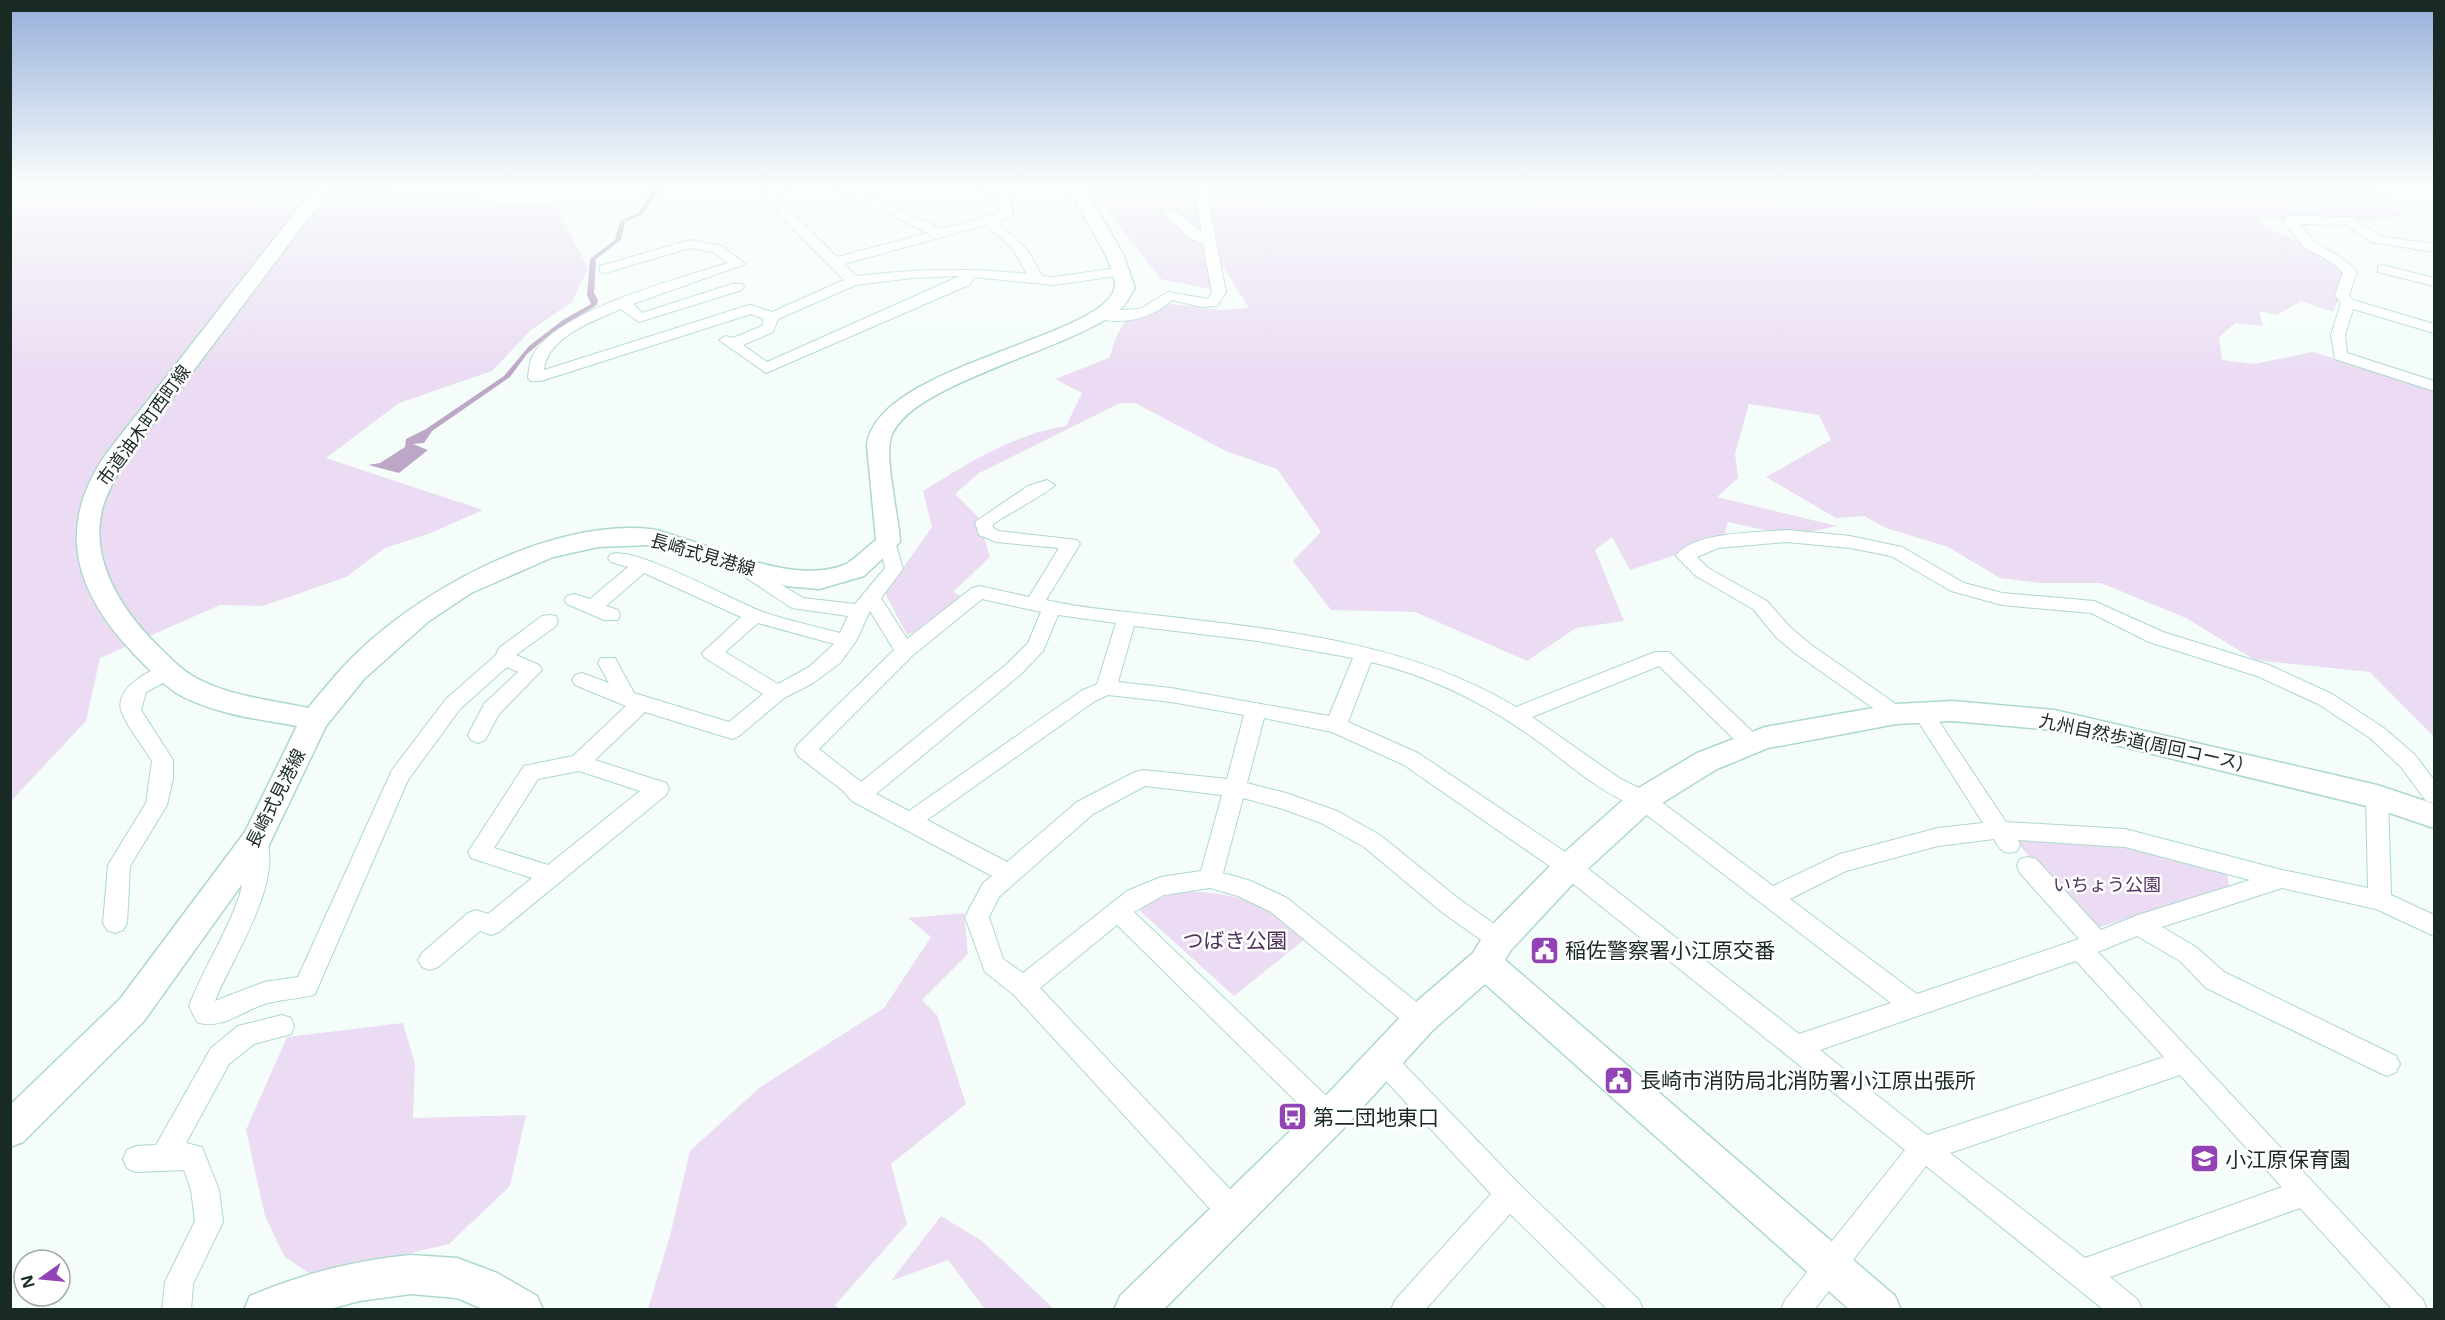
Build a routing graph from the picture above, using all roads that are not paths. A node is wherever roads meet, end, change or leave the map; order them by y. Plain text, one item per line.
1 (276, 249) edge
2 (674, 249) edge
3 (715, 249) edge
4 (822, 249) edge
5 (884, 249) edge
6 (1020, 249) edge
7 (1110, 249) edge
8 (1211, 249) edge
9 (2317, 249) edge
10 (836, 262) junction
11 (605, 269) dead end
12 (2383, 269) dead end
13 (1123, 271) junction
14 (970, 272) junction
15 (1036, 280) junction
16 (853, 281) junction
17 (2434, 282) edge
18 (737, 287) dead end
19 (623, 303) junction
20 (2348, 303) junction
21 (1099, 315) junction
22 (772, 316) junction
23 (2434, 329) edge
24 (2434, 386) edge
25 (1047, 485) dead end
26 (888, 542) junction
27 (617, 558) dead end
28 (733, 562) junction
29 (642, 565) junction
30 (865, 605) junction
31 (1043, 606) junction
32 (611, 615) dead end
33 (754, 615) junction
34 (1127, 619) junction
35 (549, 621) dead end
36 (846, 641) junction
37 (904, 651) junction
38 (1365, 653) junction
39 (505, 658) junction
40 (608, 663) dead end
41 (169, 671) junction
42 (582, 680) dead end
43 (1106, 688) junction
44 (777, 693) junction
45 (634, 702) junction
46 (1256, 710) junction
47 (1909, 713) junction
48 (1513, 716) junction
49 (314, 720) junction
50 (1336, 725) junction
51 (478, 735) dead end
52 (1751, 743) junction
53 (579, 763) junction
54 (1235, 788) junction
55 (860, 795) junction
56 (2434, 795) edge
57 (2377, 797) junction
58 (1643, 800) junction
59 (2434, 816) edge
60 (909, 822) junction
61 (2004, 837) junction
62 (256, 840) junction
63 (2028, 866) dead end
64 (1569, 867) junction
65 (1009, 874) junction
66 (550, 875) junction
67 (1210, 879) junction
68 (2282, 879) junction
69 (1773, 897) junction
70 (2380, 900) junction
71 (1119, 912) junction
72 (115, 923) dead end
73 (2138, 925) junction
74 (2434, 926) edge
75 (2088, 945) junction
76 (1492, 951) junction
77 (430, 960) dead end
78 (1023, 987) junction
79 (1912, 1005) junction
80 (1420, 1020) junction
81 (282, 1026) dead end
82 (1796, 1047) junction
83 (1384, 1061) junction
84 (2185, 1062) junction
85 (2387, 1064) dead end
86 (1330, 1117) junction
87 (10, 1130) edge
88 (1923, 1149) junction
89 (163, 1158) junction
90 (136, 1159) dead end
91 (2304, 1193) junction
92 (1509, 1194) junction
93 (1233, 1213) junction
94 (1830, 1264) junction
95 (2082, 1273) junction
96 (176, 1310) edge
97 (264, 1310) edge
98 (523, 1310) edge
99 (1134, 1310) edge
100 (1405, 1310) edge
101 (1629, 1310) edge
102 (1795, 1310) edge
103 (1881, 1310) edge
104 (2128, 1310) edge
105 (2413, 1310) edge

1 - 41 street, 市道油木町西町線
2 - 11 street
3 - 19 street
4 - 10 street
5 - 10 street
6 - 15 street
7 - 13 street
8 - 21 street
9 - 20 street
10 - 16 street
12 - 17 street
13 - 15 street
13 - 21 street
14 - 15 street
14 - 16 street
14 - 22 street
16 - 22 street
18 - 19 street
19 - 22 street
20 - 23 street
20 - 24 street
21 - 26 street
25 - 31 street
26 - 28 street, 長崎式見港線
26 - 30 street
27 - 29 street
28 - 30 street
28 - 49 street, 長崎式見港線
29 - 32 street
29 - 33 street
30 - 36 street
30 - 37 street
31 - 34 street
31 - 37 street
31 - 55 street
33 - 36 street
33 - 44 street
34 - 38 street
34 - 43 street
35 - 39 street
36 - 44 street
37 - 55 street
38 - 48 street
38 - 50 street
39 - 51 street
39 - 62 street
40 - 45 street
41 - 49 street, 市道油木町西町線
41 - 72 street
42 - 45 street
43 - 46 street
43 - 60 street
44 - 45 street
45 - 53 street
46 - 50 street
46 - 54 street
47 - 52 street, 九州自然歩道(周回コース)
47 - 56 street
47 - 57 street, 九州自然歩道(周回コース)
47 - 61 street
48 - 52 street
48 - 58 street
49 - 62 street, 長崎式見港線
50 - 64 street
52 - 58 street, 九州自然歩道(周回コース)
53 - 66 street
53 - 66 street
54 - 65 street
54 - 67 street
54 - 76 street
55 - 60 street
57 - 59 street, 九州自然歩道(周回コース)
57 - 70 street
58 - 64 street, 九州自然歩道(周回コース)
58 - 69 street
60 - 65 street
61 - 68 street
61 - 69 street
62 - 87 street, 長崎式見港線
63 - 75 street
64 - 76 street, 九州自然歩道(周回コース)
64 - 82 street
65 - 78 street
66 - 77 street
67 - 71 street
67 - 80 street
68 - 70 street
68 - 73 street
69 - 79 street
70 - 74 street
71 - 78 street
71 - 86 street
73 - 75 street
73 - 85 street
75 - 79 street
75 - 84 street
76 - 80 street, 九州自然歩道(周回コース)
76 - 94 street
78 - 93 street
79 - 82 street
80 - 83 street, 九州自然歩道(周回コース)
81 - 89 street
82 - 88 street
83 - 86 street, 九州自然歩道(周回コース)
83 - 92 street
84 - 88 street
84 - 91 street
86 - 93 street, 九州自然歩道(周回コース)
88 - 94 street
88 - 95 street
89 - 90 street
89 - 96 street
91 - 95 street
91 - 105 street
92 - 100 street
92 - 101 street
93 - 99 street, 九州自然歩道(周回コース)
94 - 102 street
94 - 103 street
95 - 104 street
97 - 98 street

